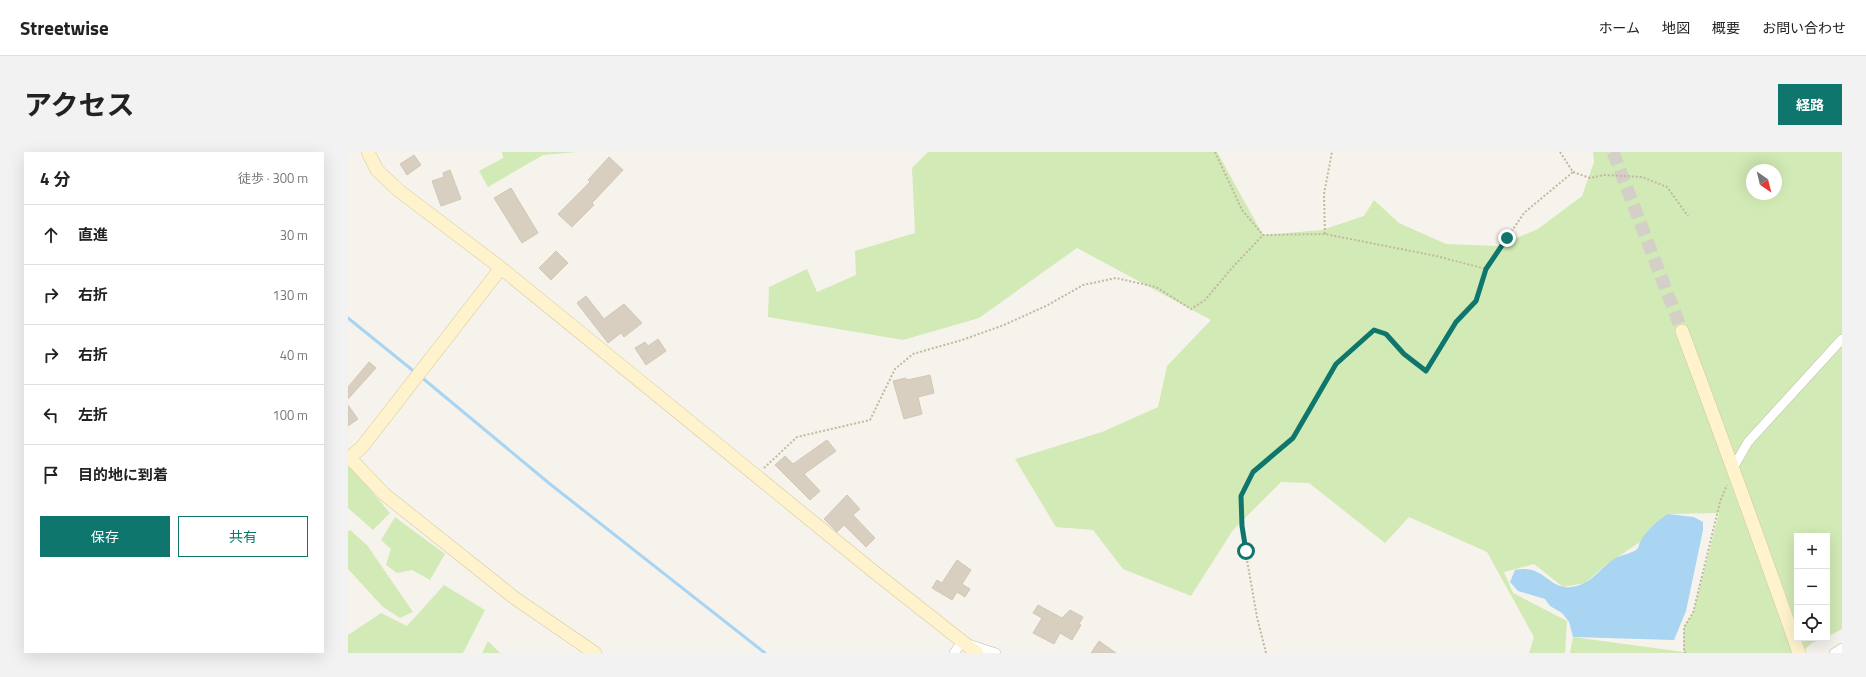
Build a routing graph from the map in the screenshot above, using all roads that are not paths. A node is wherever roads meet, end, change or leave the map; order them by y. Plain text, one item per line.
1 (368, 152) edge
2 (501, 268) junction
3 (1682, 331) tunnel mouth
4 (1842, 338) edge
5 (348, 458) edge
6 (1733, 468) junction
7 (962, 642) junction
8 (1842, 648) edge
9 (595, 653) edge
10 (954, 653) edge
11 (977, 653) edge
12 (996, 653) edge
13 (1799, 653) edge
14 (1834, 653) edge

1 - 2 street
2 - 5 street
2 - 7 street
3 - 6 street
4 - 6 street
5 - 9 street
6 - 13 street
7 - 10 street
7 - 11 street
7 - 12 street
8 - 14 street

